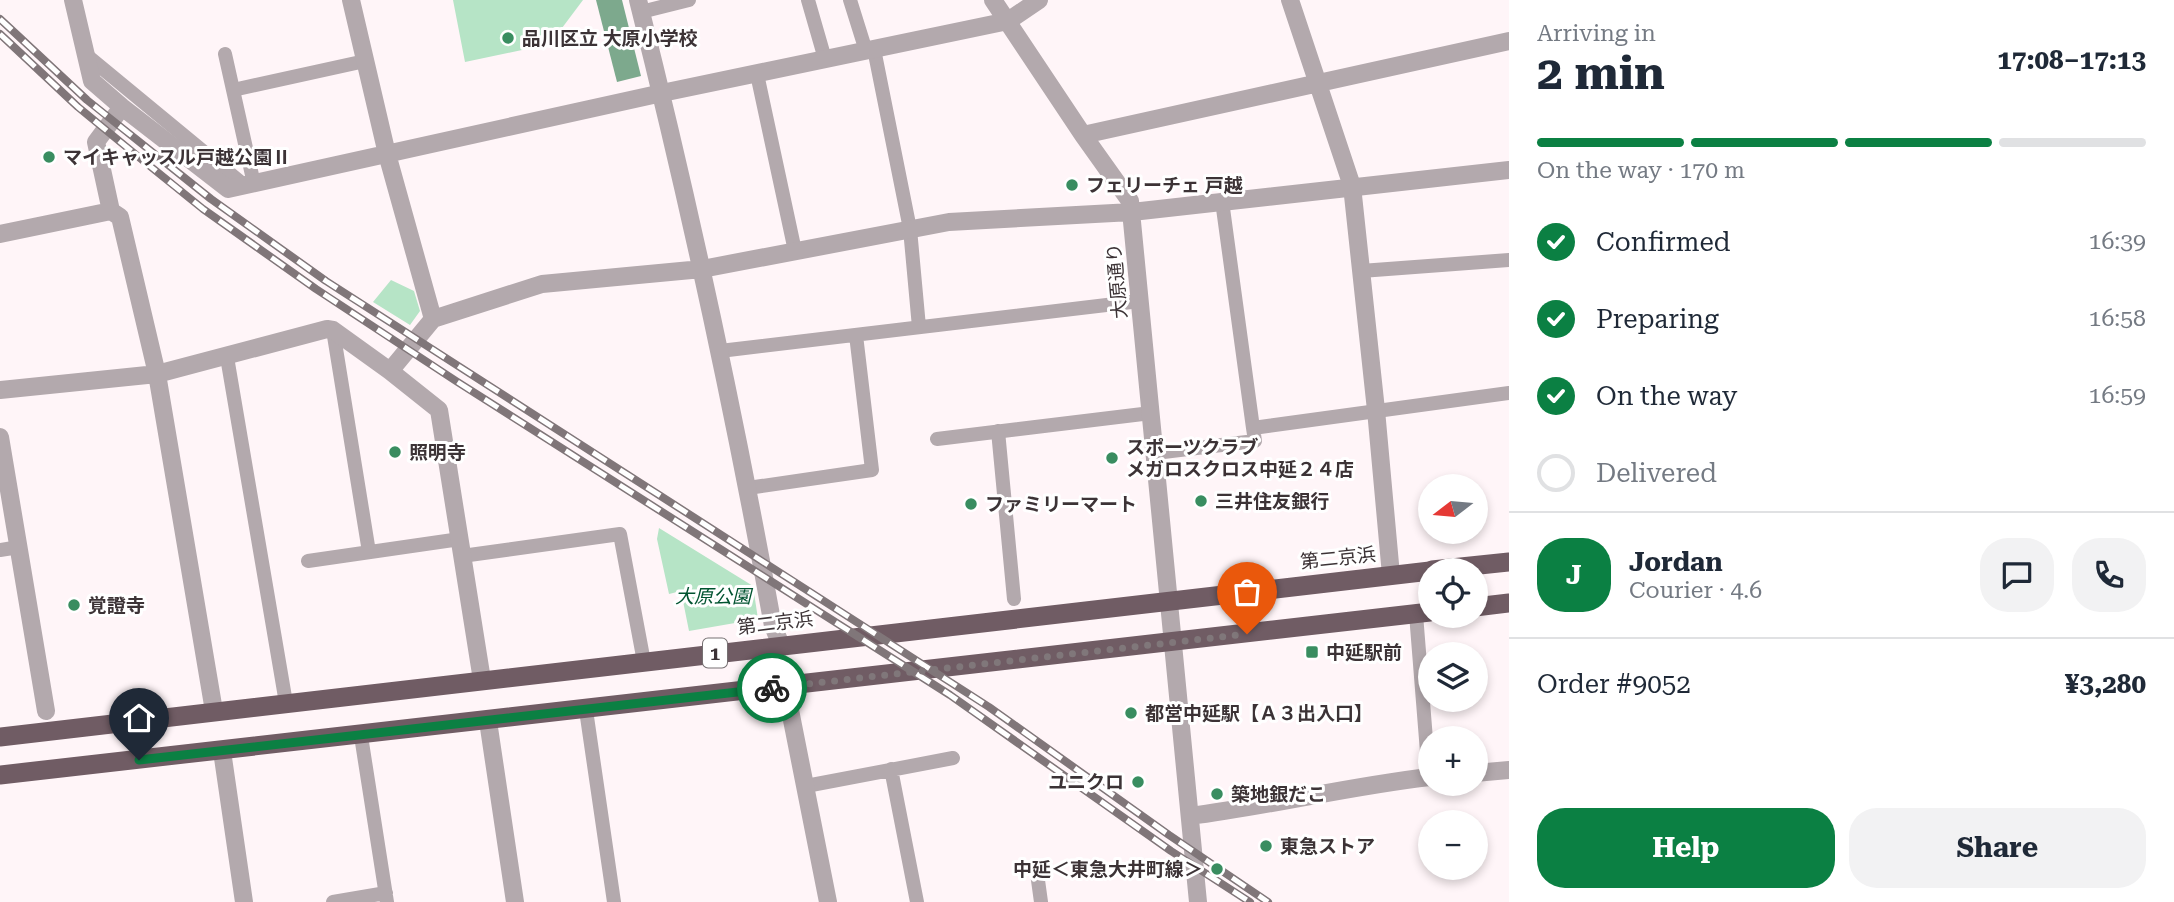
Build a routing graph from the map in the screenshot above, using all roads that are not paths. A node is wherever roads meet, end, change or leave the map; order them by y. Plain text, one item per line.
1 (73, 0) edge
2 (351, 0) edge
3 (689, 0) edge
4 (808, 0) edge
5 (850, 0) edge
6 (993, 0) edge
7 (1039, 0) edge
8 (1290, 0) edge
9 (640, 6) edge
10 (1008, 21) junction
11 (1509, 41) edge
12 (870, 50) junction
13 (85, 54) junction
14 (225, 54) dead end
15 (825, 60) junction
16 (365, 61) junction
17 (757, 74) junction
18 (1319, 83) junction
19 (233, 90) junction
20 (662, 93) junction
21 (122, 107) junction
22 (1083, 135) junction
23 (387, 154) junction
24 (1509, 170) edge
25 (249, 185) junction
26 (1352, 186) junction
27 (1222, 201) junction
28 (111, 211) junction
29 (1132, 212) junction
30 (910, 229) junction
31 (0, 234) edge
32 (794, 251) junction
33 (1509, 260) edge
34 (702, 268) junction
35 (1361, 271) junction
36 (1140, 302) junction
37 (433, 319) junction
38 (919, 327) junction
39 (333, 330) junction
40 (856, 335) junction
41 (720, 351) junction
42 (227, 357) junction
43 (390, 371) junction
44 (157, 374) junction
45 (0, 390) edge
46 (1509, 393) edge
47 (1376, 410) junction
48 (1151, 413) junction
49 (1253, 428) junction
50 (998, 432) junction
51 (0, 437) edge
52 (937, 439) dead end
53 (1155, 453) junction
54 (748, 488) junction
55 (19, 547) junction
56 (461, 547) junction
57 (0, 550) edge
58 (369, 552) junction
59 (308, 561) dead end
60 (1509, 562) edge
61 (1488, 564) edge
62 (1418, 572) edge
63 (1391, 575) junction
64 (1014, 599) dead end
65 (1169, 600) junction
66 (1509, 603) edge
67 (1488, 605) edge
68 (1418, 614) edge
69 (1424, 628) edge
70 (1172, 643) junction
71 (780, 645) junction
72 (643, 662) junction
73 (482, 680) junction
74 (788, 687) junction
75 (286, 703) junction
76 (586, 710) junction
77 (47, 711) joint
78 (214, 711) junction
79 (488, 721) junction
80 (1427, 726) edge
81 (50, 732) junction
82 (361, 736) junction
83 (0, 737) edge
84 (222, 751) junction
85 (953, 758) dead end
86 (891, 769) junction
87 (1509, 770) edge
88 (1488, 772) edge
89 (0, 775) edge
90 (1418, 778) edge
91 (806, 786) junction
92 (1190, 816) junction
93 (1037, 873) dead end
94 (386, 897) edge
95 (244, 902) edge
96 (334, 902) edge
97 (515, 902) edge
98 (614, 902) edge
99 (828, 902) edge
100 (917, 902) edge
101 (1041, 902) edge
102 (1198, 902) edge

1 - 13 street
2 - 16 street
3 - 9 lane
4 - 15 lane
5 - 12 lane
6 - 10 street, 大原通り
7 - 10 street
8 - 18 street
9 - 20 street
10 - 12 street
10 - 22 street, 大原通り
11 - 18 street
12 - 15 street
12 - 30 lane
13 - 21 street
13 - 25 lane
14 - 19 lane
15 - 17 street
16 - 19 lane
16 - 23 street
17 - 20 street
17 - 32 lane
18 - 22 street
18 - 26 street
19 - 25 lane
20 - 23 street
20 - 34 street
21 - 25 street
21 - 28 street
22 - 29 street, 大原通り
23 - 25 street
23 - 37 street
24 - 26 street
26 - 27 street
26 - 35 street
27 - 29 street
27 - 49 lane
28 - 31 street
28 - 44 street
29 - 30 street
29 - 36 street, 大原通り
30 - 32 street
30 - 38 lane
32 - 34 street
33 - 35 lane
34 - 37 street
34 - 41 street
35 - 47 street
36 - 38 lane
36 - 48 street, 大原通り
37 - 43 street
38 - 40 lane
39 - 42 street
39 - 43 street
39 - 58 lane
40 - 41 lane
40 - 54 lane
41 - 54 street
42 - 44 street
42 - 75 lane
43 - 56 street
44 - 45 street
44 - 78 street
46 - 47 lane
47 - 49 lane
47 - 63 street
48 - 50 lane
48 - 53 street, 大原通り
49 - 53 lane
50 - 52 lane
50 - 64 lane
51 - 55 street
53 - 65 street, 大原通り
54 - 71 street
55 - 57 lane
55 - 77 street
56 - 58 lane
56 - 72 lane
56 - 73 street
58 - 59 lane
60 - 61 highway, 第二京浜 / 1
62 - 63 highway, 第二京浜 / 1
63 - 65 highway, 第二京浜 / 1
65 - 70 street, 大原通り
65 - 71 highway, 第二京浜 / 1
66 - 67 highway
68 - 70 highway, 1
69 - 80 lane
70 - 74 highway, 1
70 - 92 street, 大原通り
71 - 72 highway, 第二京浜 / 1
72 - 73 highway, 第二京浜 / 1
73 - 75 highway, 第二京浜 / 1
74 - 76 highway, 1
74 - 91 street
75 - 78 highway, 第二京浜 / 1
76 - 79 highway, 1
76 - 98 lane
77 - 81 lane
78 - 81 highway, 第二京浜 / 1
79 - 82 highway, 1
79 - 97 street
81 - 83 highway, 第二京浜 / 1
82 - 84 highway, 1
82 - 94 lane
84 - 89 highway, 1
84 - 95 street
85 - 86 lane
86 - 91 lane
86 - 100 lane
87 - 88 street
90 - 92 street
91 - 99 street
92 - 102 street, 大原通り
93 - 101 lane
94 - 96 lane

